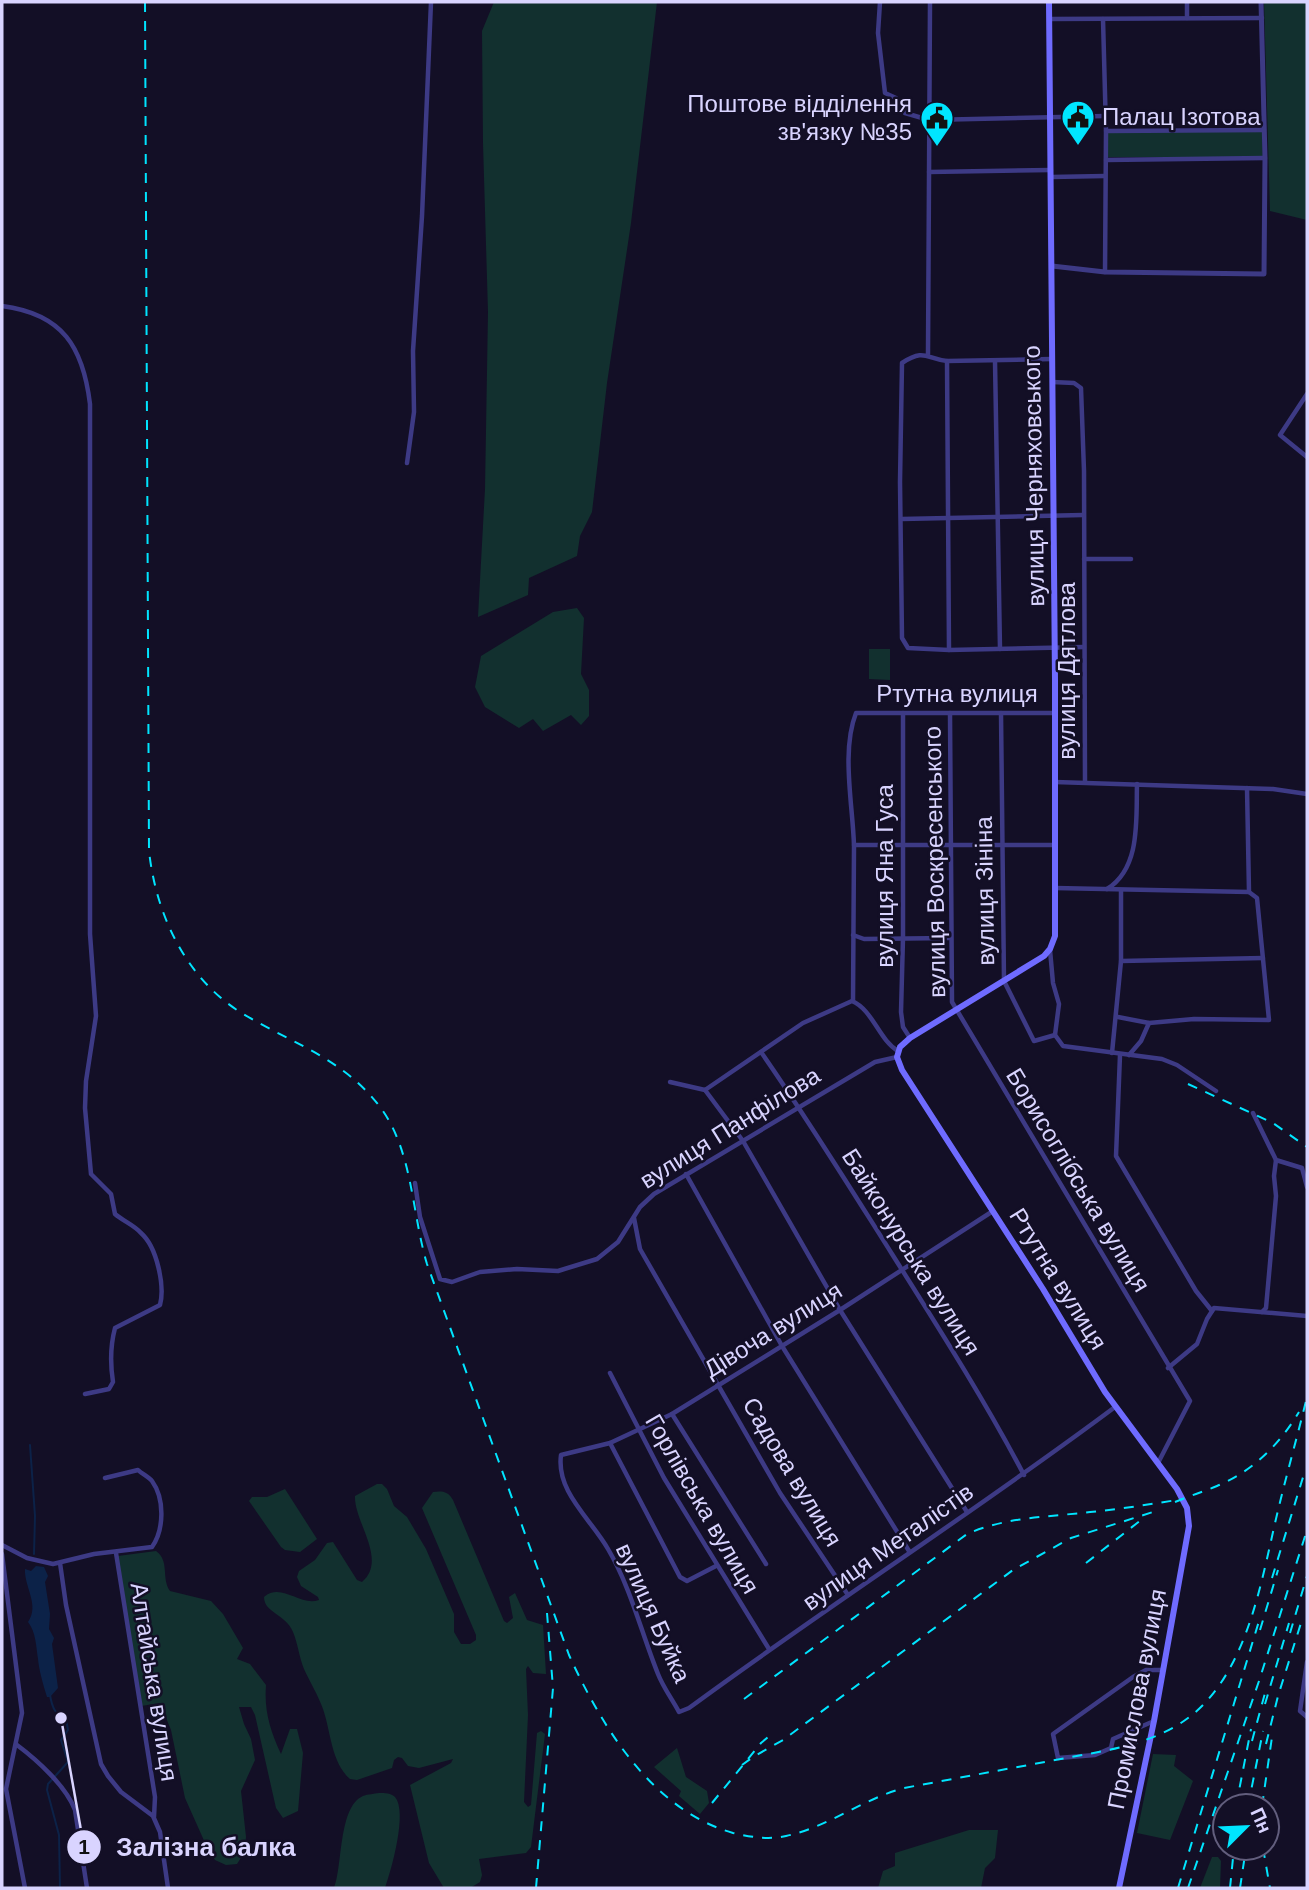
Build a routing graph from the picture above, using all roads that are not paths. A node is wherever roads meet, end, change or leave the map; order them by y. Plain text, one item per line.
1 (431, 2) edge
2 (880, 2) edge
3 (930, 2) edge
4 (1049, 2) edge
5 (1186, 2) edge
6 (1261, 2) edge
7 (1187, 18) junction
8 (1262, 18) junction
9 (1050, 19) junction
10 (1103, 19) junction
11 (1105, 116) junction
12 (1051, 118) junction
13 (929, 120) junction
14 (1264, 130) junction
15 (1106, 131) junction
16 (1265, 158) junction
17 (1106, 160) junction
18 (929, 172) junction
19 (1051, 173) junction
20 (1105, 176) junction
21 (1052, 266) junction
22 (1105, 272) junction
23 (2, 306) edge
24 (928, 355) junction
25 (1052, 359) junction
26 (947, 361) junction
27 (995, 362) junction
28 (1052, 382) junction
29 (1307, 394) edge
30 (1307, 457) edge
31 (407, 463) dead end
32 (997, 515) junction
33 (1084, 515) junction
34 (1053, 516) junction
35 (948, 517) junction
36 (902, 519) junction
37 (1084, 559) junction
38 (1131, 559) dead end
39 (1084, 647) junction
40 (1000, 649) junction
41 (1055, 649) junction
42 (949, 650) junction
43 (903, 713) junction
44 (950, 713) junction
45 (1001, 713) junction
46 (1054, 713) junction
47 (1055, 782) junction
48 (1085, 782) junction
49 (1137, 784) junction
50 (1247, 788) junction
51 (1307, 794) edge
52 (854, 845) junction
53 (903, 845) junction
54 (1055, 845) junction
55 (950, 846) junction
56 (1002, 846) junction
57 (1055, 888) junction
58 (1105, 890) junction
59 (1121, 891) junction
60 (1249, 892) junction
61 (853, 934) junction
62 (903, 938) junction
63 (949, 938) junction
64 (1050, 949) junction
65 (1263, 958) junction
66 (1121, 961) junction
67 (1004, 981) junction
68 (853, 1001) junction
69 (955, 1011) junction
70 (1118, 1017) junction
71 (1149, 1023) junction
72 (1055, 1035) junction
73 (910, 1038) junction
74 (761, 1052) junction
75 (1112, 1053) junction
76 (897, 1054) junction
77 (1120, 1055) junction
78 (1129, 1055) junction
79 (670, 1082) dead end
80 (705, 1090) junction
81 (1216, 1091) dead end
82 (800, 1108) junction
83 (1252, 1113) dead end
84 (743, 1141) junction
85 (1276, 1160) junction
86 (686, 1174) junction
87 (415, 1183) dead end
88 (1307, 1187) edge
89 (993, 1211) junction
90 (634, 1217) junction
91 (902, 1270) junction
92 (840, 1310) junction
93 (1213, 1310) junction
94 (1262, 1312) junction
95 (1307, 1317) edge
96 (782, 1346) junction
97 (1168, 1368) junction
98 (610, 1373) dead end
99 (718, 1384) junction
100 (85, 1394) dead end
101 (1115, 1407) junction
102 (672, 1413) junction
103 (638, 1430) junction
104 (610, 1443) junction
105 (561, 1455) joint
106 (1158, 1463) junction
107 (1024, 1475) junction
108 (104, 1478) dead end
109 (967, 1513) junction
110 (1189, 1517) joint
111 (2, 1545) edge
112 (909, 1551) junction
113 (116, 1553) junction
114 (2, 1554) edge
115 (60, 1563) junction
116 (766, 1564) dead end
117 (716, 1566) junction
118 (848, 1595) junction
119 (769, 1649) junction
120 (1307, 1662) edge
121 (1163, 1670) junction
122 (1306, 1677) edge
123 (679, 1712) joint
124 (1307, 1717) edge
125 (1154, 1721) junction
126 (17, 1745) junction
127 (154, 1817) junction
128 (25, 1888) edge
129 (87, 1888) edge
130 (168, 1888) edge
131 (1119, 1888) edge

1 - 31 street
2 - 13 street
3 - 13 street
4 - 9 main road, вулиця Черняховського
5 - 7 street
6 - 8 street
7 - 8 street
7 - 10 street
8 - 14 street
9 - 10 street
9 - 12 main road, вулиця Черняховського
10 - 11 street
11 - 12 street
11 - 15 street
12 - 13 street
12 - 19 main road, вулиця Черняховського
13 - 18 street
14 - 15 street
14 - 16 street
15 - 17 street
16 - 17 street
16 - 22 street
17 - 20 street
18 - 19 street
18 - 24 street
19 - 20 street
19 - 21 main road, вулиця Черняховського
20 - 22 street
21 - 22 street
21 - 25 main road, вулиця Черняховського
23 - 100 street
24 - 26 street
24 - 36 street
25 - 27 street
25 - 28 main road, вулиця Черняховського
26 - 27 street
26 - 35 street
27 - 32 street
28 - 33 street, вулиця Дятлова
28 - 34 main road, вулиця Черняховського
29 - 30 street
32 - 34 street
32 - 35 street
32 - 40 street
33 - 34 street
33 - 37 street, вулиця Дятлова
34 - 41 main road, вулиця Черняховського
35 - 36 street
35 - 42 street
36 - 42 street
37 - 38 street, вулиця Дятлова
37 - 39 street, вулиця Дятлова
39 - 41 street
39 - 48 street, вулиця Дятлова
40 - 41 street
40 - 42 street
41 - 46 main road, вулиця Черняховського
43 - 44 street, Ртутна вулиця
43 - 52 street, Ртутна вулиця
43 - 53 street, вулиця Яна Гуса
44 - 45 street, Ртутна вулиця
44 - 55 street, вулиця Воскресенського
45 - 46 street, Ртутна вулиця
45 - 56 street, вулиця Зініна
46 - 47 main road, вулиця Черняховського
47 - 48 street
47 - 54 main road, вулиця Черняховського
48 - 49 street
49 - 50 street
49 - 58 street
50 - 51 street
50 - 60 street
52 - 53 street
52 - 61 street, Ртутна вулиця
53 - 55 street
53 - 62 street, вулиця Яна Гуса
54 - 56 street
54 - 57 main road, вулиця Черняховського
55 - 56 street
55 - 63 street, вулиця Воскресенського
56 - 67 street, вулиця Зініна
57 - 58 street
57 - 64 main road, вулиця Черняховського
58 - 59 street
59 - 60 street
59 - 66 street
60 - 65 street
61 - 62 street
61 - 68 street, Ртутна вулиця
62 - 63 street
62 - 73 street, вулиця Яна Гуса
63 - 69 street, вулиця Воскресенського
64 - 67 main road, вулиця Панфілова
64 - 72 street
65 - 66 street
65 - 71 street
66 - 70 street
67 - 69 main road, вулиця Панфілова
67 - 72 street, вулиця Зініна
68 - 74 street
68 - 76 street, Ртутна вулиця
69 - 73 main road, вулиця Панфілова
69 - 97 street, Борисоглібська вулиця
70 - 71 street
70 - 75 street
71 - 78 street
72 - 75 street
73 - 76 main road, вулиця Панфілова
74 - 80 street
74 - 82 street, Байконурська вулиця
75 - 77 street
76 - 82 street, вулиця Панфілова
76 - 89 main road, Ртутна вулиця
77 - 78 street
77 - 93 street
78 - 81 street
79 - 80 street
80 - 84 street
82 - 84 street, вулиця Панфілова
82 - 91 street, Байконурська вулиця
83 - 85 street
84 - 86 street, вулиця Панфілова
84 - 92 street
85 - 88 street
85 - 94 street
86 - 90 street, вулиця Панфілова
86 - 96 street
87 - 90 street, вулиця Панфілова
89 - 91 street, Дівоча вулиця
89 - 101 main road, Ртутна вулиця
90 - 99 street, Садова вулиця
91 - 92 street, Дівоча вулиця
91 - 107 street, Байконурська вулиця
92 - 96 street, Дівоча вулиця
92 - 109 street
93 - 94 street
93 - 97 street
94 - 95 street
96 - 99 street, Дівоча вулиця
96 - 112 street
97 - 106 street, Борисоглібська вулиця
98 - 103 street, Горлівська вулиця
99 - 102 street, Дівоча вулиця
99 - 118 street, Садова вулиця
101 - 106 main road, Ртутна вулиця
101 - 107 street, вулиця Металістів
102 - 103 street, Дівоча вулиця
102 - 116 street
103 - 104 street, Дівоча вулиця
103 - 117 street, Горлівська вулиця
104 - 105 street, Дівоча вулиця
104 - 117 street
105 - 123 street, вулиця Буйка
106 - 110 main road, Ртутна вулиця
107 - 109 street, вулиця Металістів
108 - 113 street, Алтайська вулиця
109 - 112 street, вулиця Металістів
110 - 121 main road, Промислова вулиця
111 - 115 street, Алтайська вулиця
112 - 118 street, вулиця Металістів
113 - 115 street, Алтайська вулиця
113 - 127 street, Алтайська вулиця
114 - 126 street
115 - 127 street, Алтайська вулиця
117 - 119 street, Горлівська вулиця
118 - 119 street, вулиця Металістів
119 - 123 street, вулиця Металістів
120 - 122 street
121 - 125 main road, Промислова вулиця
121 - 125 street
122 - 124 street
125 - 131 main road, Промислова вулиця
126 - 128 street
126 - 129 street
127 - 130 street, Алтайська вулиця

